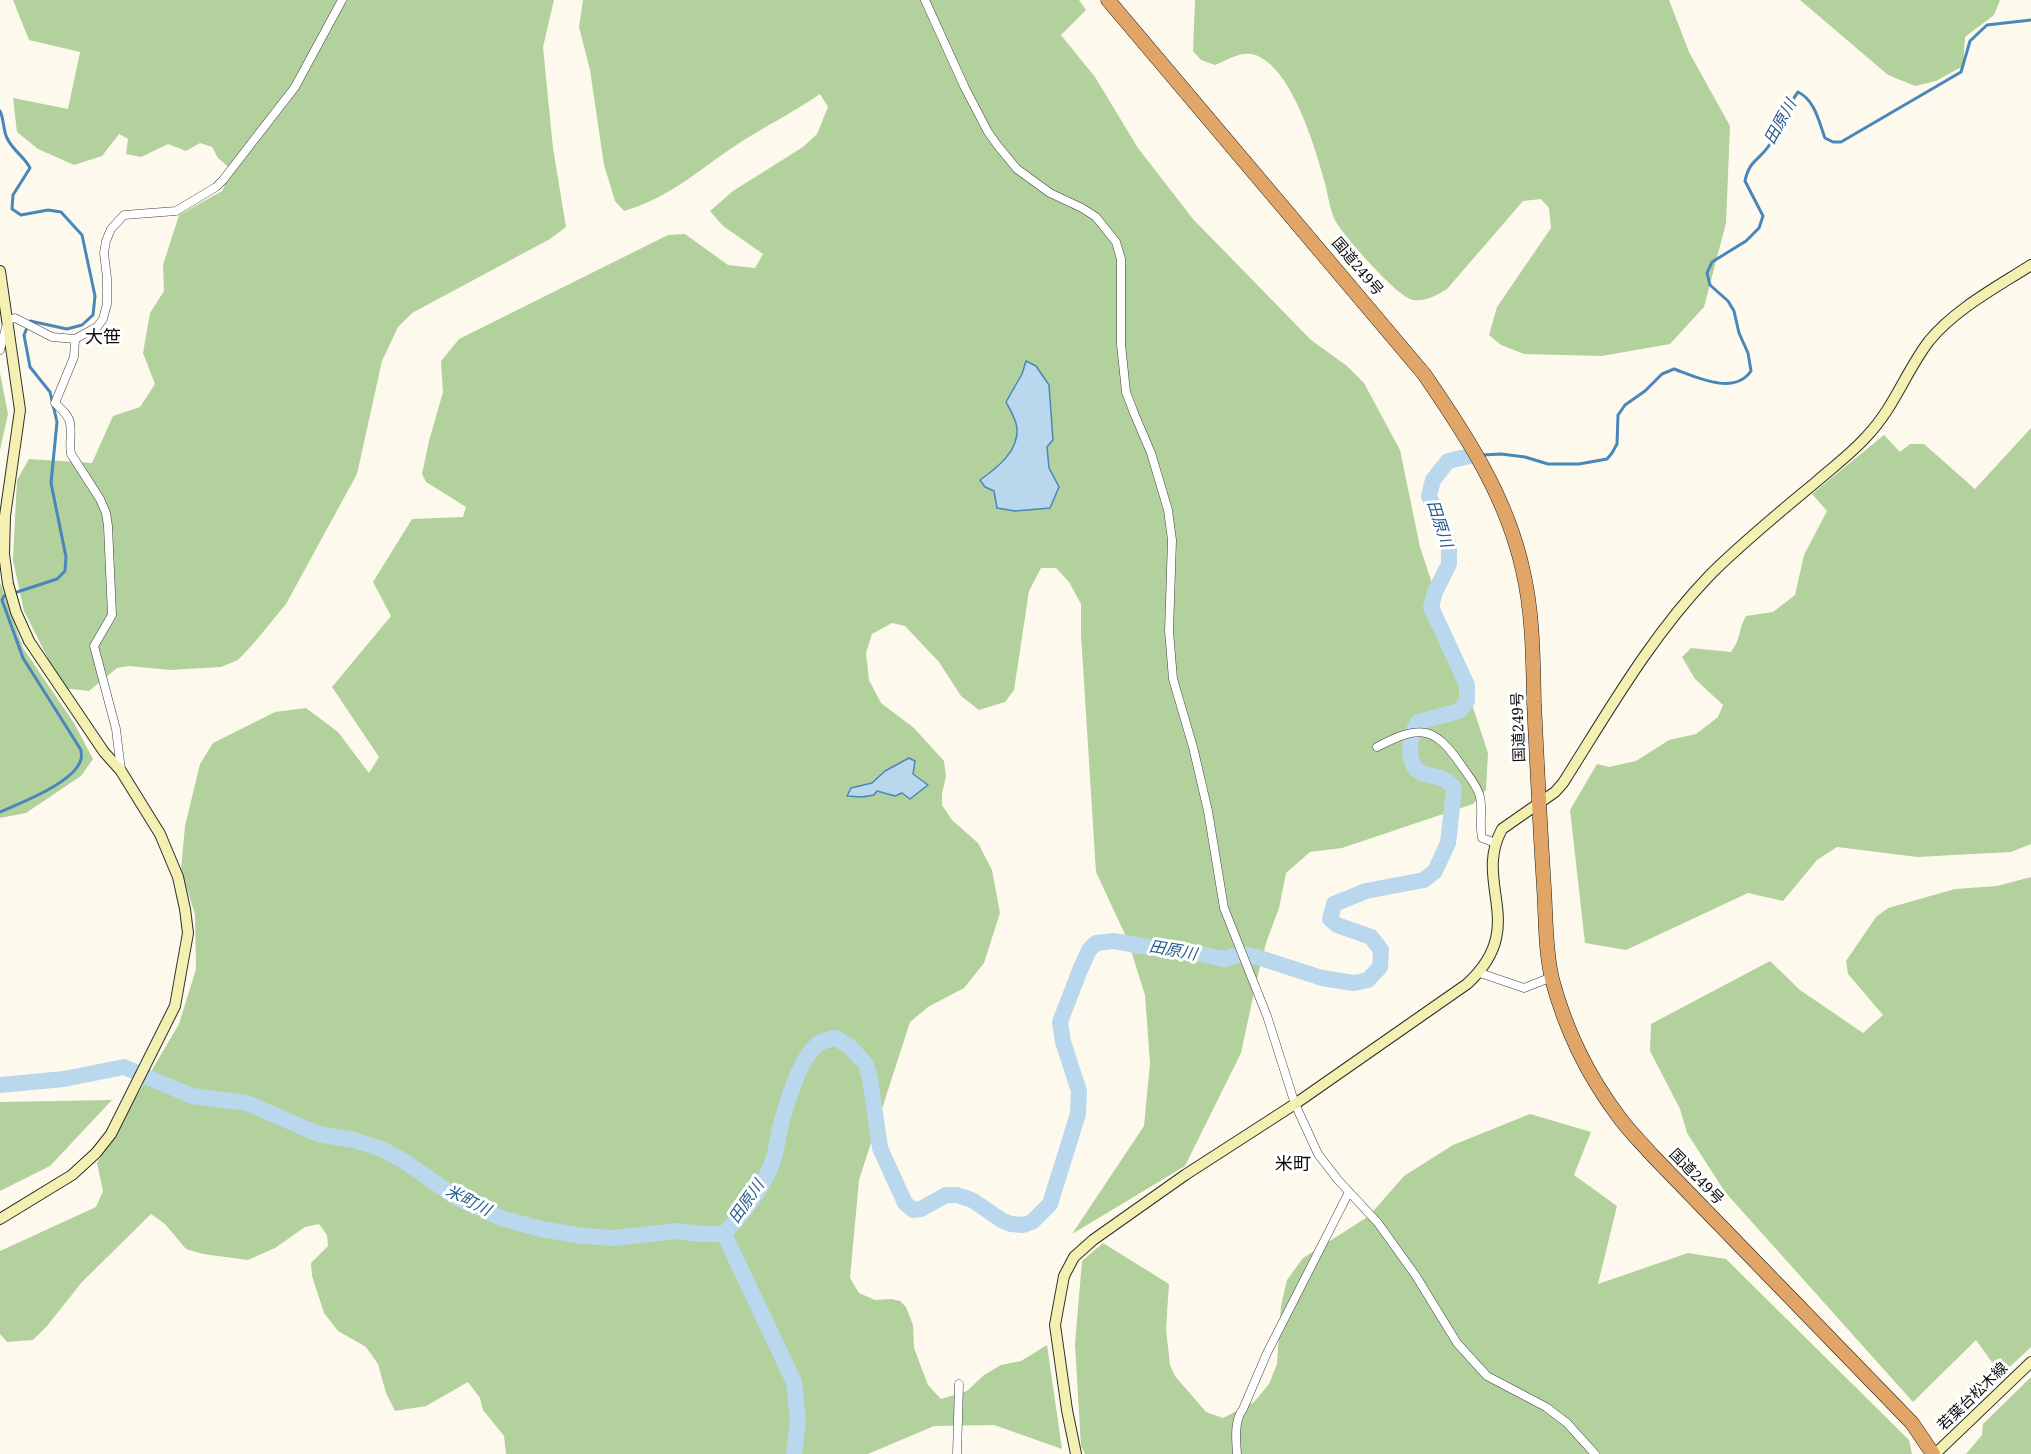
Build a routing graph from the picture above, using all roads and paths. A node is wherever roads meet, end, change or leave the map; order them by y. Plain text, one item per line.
1 (342, 0) edge
2 (925, 0) edge
3 (1108, 0) edge
4 (2031, 265) edge
5 (0, 271) edge
6 (12, 319) junction
7 (75, 339) junction
8 (0, 350) edge
9 (2, 539) edge
10 (1377, 747) dead end
11 (121, 771) junction
12 (1538, 803) junction
13 (1496, 843) junction
14 (1480, 973) junction
15 (1552, 977) junction
16 (1295, 1104) junction
17 (1349, 1192) junction
18 (0, 1219) edge
19 (2031, 1362) edge
20 (959, 1384) dead end
21 (957, 1454) edge
22 (1076, 1454) edge
23 (1237, 1454) edge
24 (1595, 1454) edge
25 (1934, 1454) edge

1 - 7 street
2 - 16 street
3 - 12 highway, 国道249号
4 - 12 street
5 - 6 street
6 - 7 street
6 - 8 street
6 - 9 street
7 - 11 street
9 - 11 street
10 - 13 street
11 - 18 street
12 - 13 street
12 - 15 highway, 国道249号
13 - 14 street
14 - 15 street
14 - 16 street
15 - 25 highway, 国道249号
16 - 17 street
16 - 22 street
17 - 23 street
17 - 24 street
19 - 25 street, 若葉台松木線
20 - 21 street

